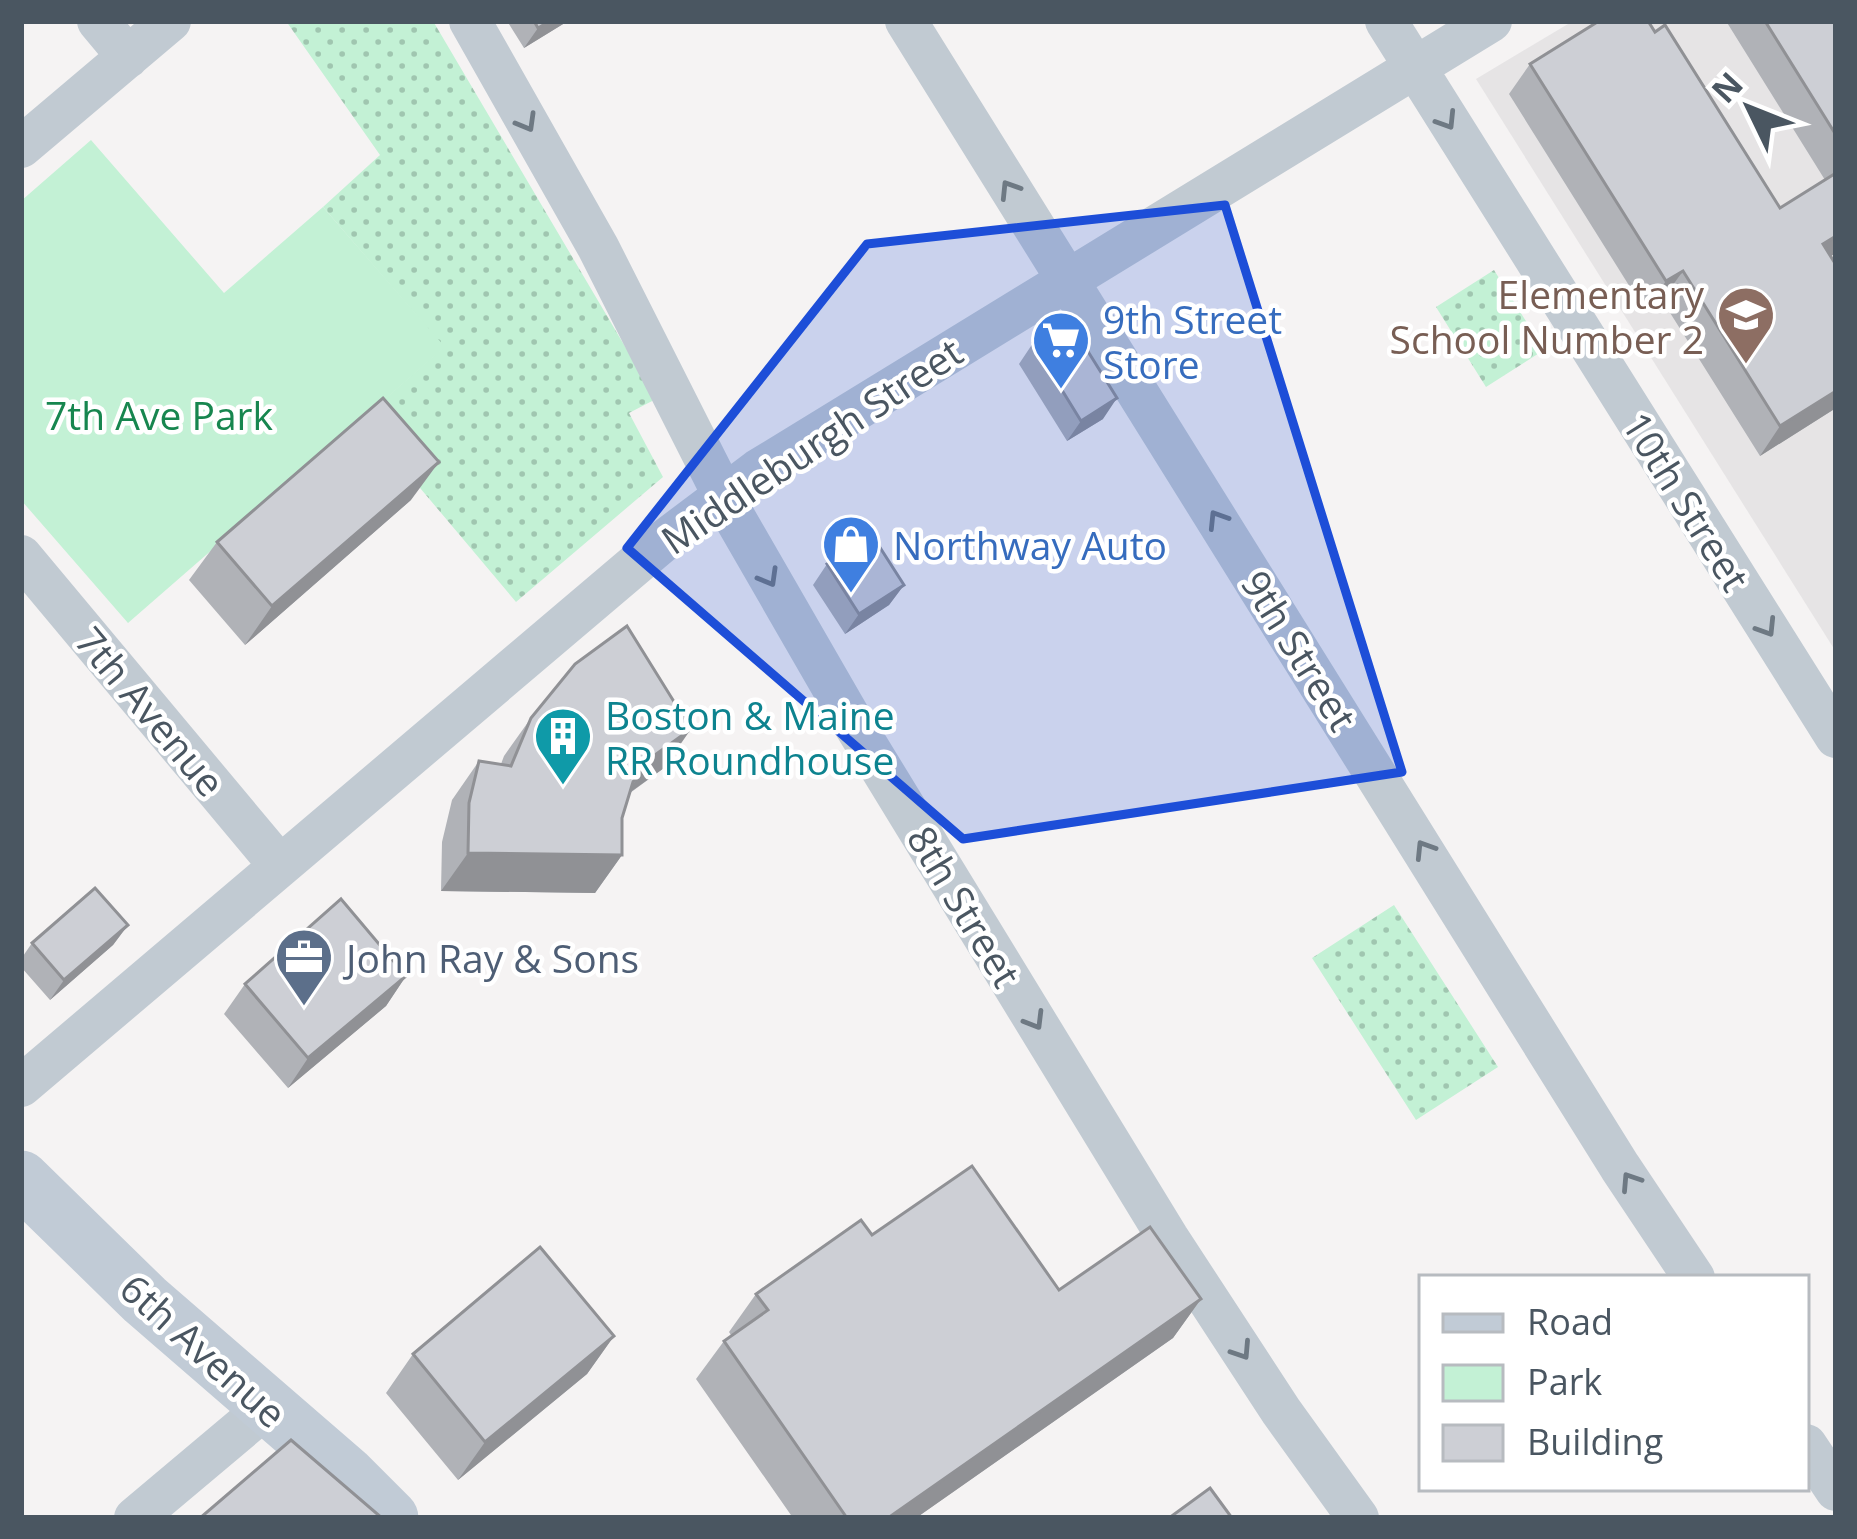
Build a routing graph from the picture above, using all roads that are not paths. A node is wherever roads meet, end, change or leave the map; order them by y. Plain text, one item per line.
1 (98, 21) edge
2 (170, 21) edge
3 (470, 21) edge
4 (906, 21) edge
5 (1386, 21) edge
6 (1491, 21) edge
7 (128, 57) junction
8 (1414, 68) junction
9 (21, 147) edge
10 (1066, 279) junction
11 (724, 496) junction
12 (21, 556) edge
13 (1836, 737) edge
14 (280, 866) junction
15 (21, 1086) edge
16 (21, 1179) edge
17 (1692, 1275) edge
18 (267, 1406) junction
19 (1809, 1450) edge
20 (1836, 1490) edge
21 (136, 1518) edge
22 (390, 1518) edge
23 (1358, 1518) edge

1 - 7 street
2 - 7 street
3 -> 11 street, 8th Street
10 -> 4 street, 9th Street
5 - 8 street, 10th Street
6 - 8 street, Middleburgh Street
7 - 9 street
8 - 10 street, Middleburgh Street
8 -> 13 street, 10th Street
10 - 11 street, Middleburgh Street
17 -> 10 street, 9th Street
11 - 14 street, Middleburgh Street
11 -> 23 street, 8th Street
12 - 14 street, 7th Avenue
14 - 15 street, Middleburgh Street
16 - 18 street, 6th Avenue
18 - 21 street
18 - 22 street, 6th Avenue
19 - 20 street

